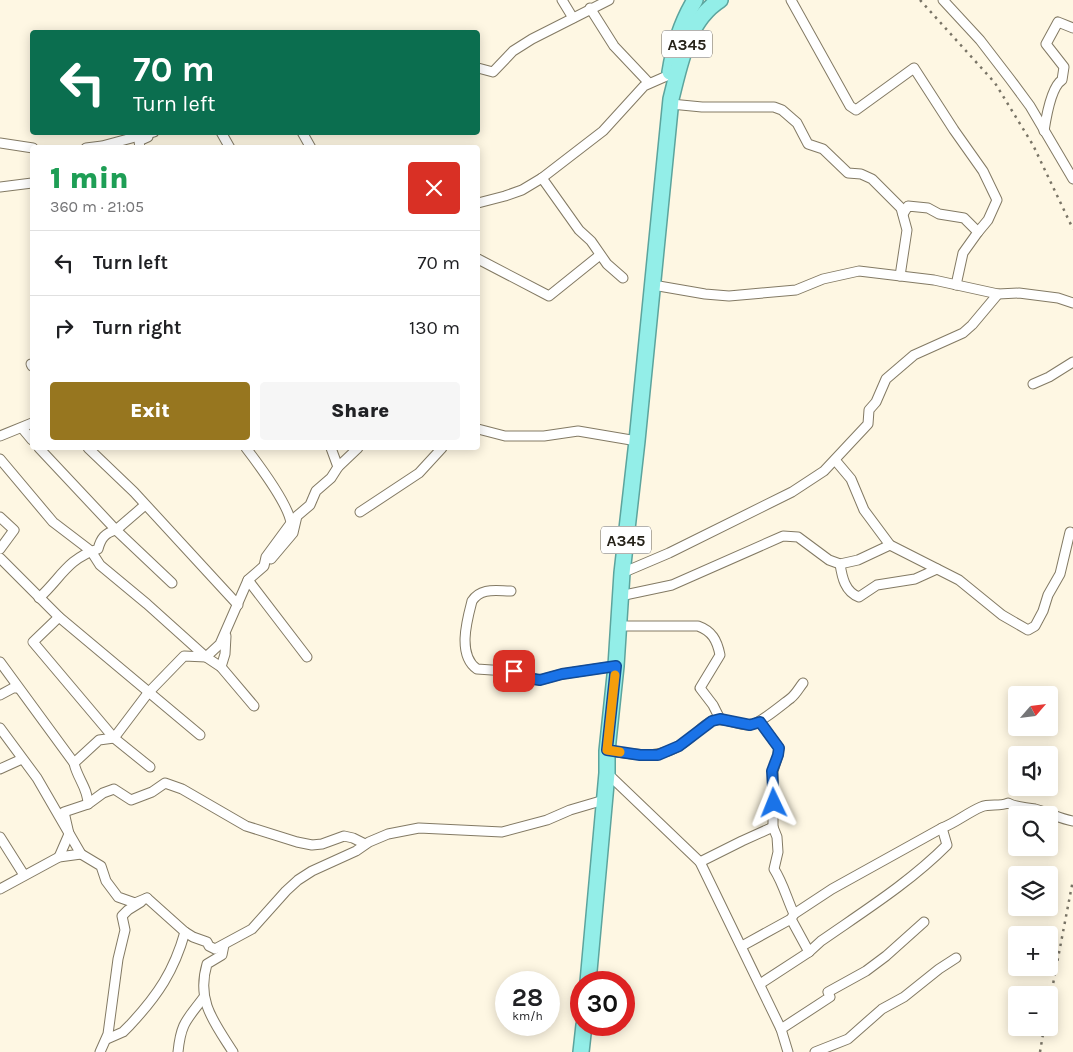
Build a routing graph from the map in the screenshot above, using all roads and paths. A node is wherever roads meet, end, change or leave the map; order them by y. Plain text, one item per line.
1 (562, 0) edge
2 (609, 0) edge
3 (694, 0) edge
4 (720, 0) edge
5 (791, 0) edge
6 (943, 0) edge
7 (590, 8) junction
8 (573, 18) junction
9 (1073, 28) edge
10 (480, 69) edge
11 (670, 75) junction
12 (649, 83) junction
13 (671, 102) junction
14 (1044, 131) junction
15 (143, 135) edge
16 (152, 135) edge
17 (0, 143) edge
18 (106, 145) edge
19 (140, 145) edge
20 (30, 148) edge
21 (542, 178) junction
22 (1073, 180) edge
23 (30, 183) edge
24 (0, 187) edge
25 (480, 202) edge
26 (903, 214) junction
27 (978, 232) junction
28 (600, 255) junction
29 (480, 260) edge
30 (900, 276) junction
31 (623, 278) dead end
32 (653, 285) junction
33 (956, 285) junction
34 (998, 294) junction
35 (1073, 303) edge
36 (1073, 362) edge
37 (1033, 384) dead end
38 (30, 425) edge
39 (22, 428) junction
40 (480, 430) edge
41 (0, 436) edge
42 (30, 438) edge
43 (637, 441) junction
44 (41, 450) edge
45 (90, 450) edge
46 (248, 450) edge
47 (248, 450) edge
48 (332, 450) edge
49 (356, 450) edge
50 (440, 450) edge
51 (0, 459) edge
52 (835, 460) junction
53 (338, 467) junction
54 (145, 505) junction
55 (360, 512) dead end
56 (0, 516) edge
57 (297, 516) junction
58 (116, 530) junction
59 (1070, 532) dead end
60 (890, 545) junction
61 (0, 549) edge
62 (91, 551) junction
63 (0, 558) edge
64 (840, 564) junction
65 (264, 566) junction
66 (937, 569) junction
67 (622, 573) junction
68 (248, 580) junction
69 (172, 583) dead end
70 (511, 591) dead end
71 (620, 596) junction
72 (39, 598) junction
73 (238, 604) junction
74 (59, 617) junction
75 (227, 625) junction
76 (618, 626) junction
77 (206, 657) junction
78 (307, 657) dead end
79 (0, 662) edge
80 (616, 666) junction
81 (220, 667) junction
82 (803, 683) dead end
83 (17, 688) junction
84 (148, 693) junction
85 (0, 695) edge
86 (254, 706) dead end
87 (720, 719) junction
88 (760, 722) junction
89 (0, 728) edge
90 (200, 735) dead end
91 (114, 738) junction
92 (607, 750) junction
93 (22, 759) junction
94 (74, 763) junction
95 (150, 767) dead end
96 (0, 770) edge
97 (607, 773) junction
98 (604, 800) junction
99 (88, 804) junction
100 (1073, 821) edge
101 (773, 827) junction
102 (942, 828) junction
103 (69, 834) junction
104 (0, 837) edge
105 (365, 844) junction
106 (81, 854) junction
107 (59, 857) junction
108 (700, 862) junction
109 (24, 876) junction
110 (0, 889) edge
111 (147, 898) junction
112 (792, 917) junction
113 (924, 922) dead end
114 (184, 932) junction
115 (224, 944) junction
116 (742, 946) junction
117 (809, 952) junction
118 (956, 958) dead end
119 (589, 971) edge
120 (760, 984) junction
121 (204, 997) junction
122 (782, 1029) junction
123 (583, 1036) edge
124 (107, 1039) junction
125 (100, 1052) edge
126 (178, 1052) edge
127 (233, 1052) edge
128 (581, 1052) edge
129 (788, 1052) edge
130 (816, 1052) edge

1 - 8 street
2 - 7 street
3 - 11 highway, A345
4 - 13 highway, A345
5 - 27 street
6 - 14 street
7 - 8 street
7 - 12 street
8 - 10 street
9 - 14 street
11 - 12 street
11 - 13 highway, A345
12 - 21 street
13 - 26 street
13 - 32 highway, A345
14 - 22 street
15 - 18 street
16 - 19 street
17 - 20 street
21 - 25 street
21 - 28 street
23 - 24 street
26 - 27 street
26 - 30 street
27 - 33 street
28 - 29 street
28 - 31 street
30 - 32 street
30 - 33 street
32 - 43 highway, A345
33 - 34 street
34 - 35 street
34 - 52 street
36 - 37 street
38 - 39 street
39 - 41 street
39 - 42 street
40 - 43 street
43 - 67 highway, A345
44 - 58 street
45 - 54 street
46 - 57 street
47 - 65 street
48 - 53 street
49 - 53 street
50 - 55 street
51 - 62 street
52 - 60 street
52 - 67 street
53 - 57 street
54 - 58 street
54 - 73 street
56 - 61 street
57 - 65 street
58 - 62 street
58 - 69 street
59 - 66 street
60 - 64 street
60 - 66 street
62 - 72 street
62 - 77 street
63 - 72 street
64 - 66 street
64 - 71 street
65 - 68 street
67 - 71 highway, A345
68 - 73 street
68 - 78 street
70 - 80 street
71 - 76 highway, A345
72 - 74 street
73 - 75 street
74 - 84 street
74 - 91 street
75 - 77 street
75 - 81 street
76 - 80 highway, A345
76 - 87 street
77 - 81 street
77 - 84 street
79 - 83 street
80 - 92 highway, A345
81 - 86 street
82 - 88 street
83 - 85 street
83 - 94 street
84 - 90 street
84 - 91 street
87 - 88 street
87 - 92 street
88 - 101 street
89 - 93 street
91 - 94 street
91 - 95 street
92 - 97 highway, A345
93 - 96 street
93 - 103 street
94 - 99 street
97 - 98 highway, A345
97 - 108 street
98 - 105 street
98 - 119 highway, A345
99 - 103 street
99 - 105 street
100 - 102 street
101 - 108 street
101 - 112 street
102 - 112 street
102 - 117 street
103 - 106 street
103 - 107 street
104 - 109 street
105 - 115 street
106 - 107 street
106 - 111 street
107 - 109 street
108 - 116 street
109 - 110 street
111 - 114 street
111 - 124 street
112 - 116 street
112 - 117 street
113 - 122 street
114 - 115 street
114 - 124 street
115 - 121 street
116 - 120 street
117 - 120 street
118 - 130 street
120 - 122 street
121 - 126 street
121 - 127 street
122 - 129 street
123 - 128 highway
124 - 125 street

